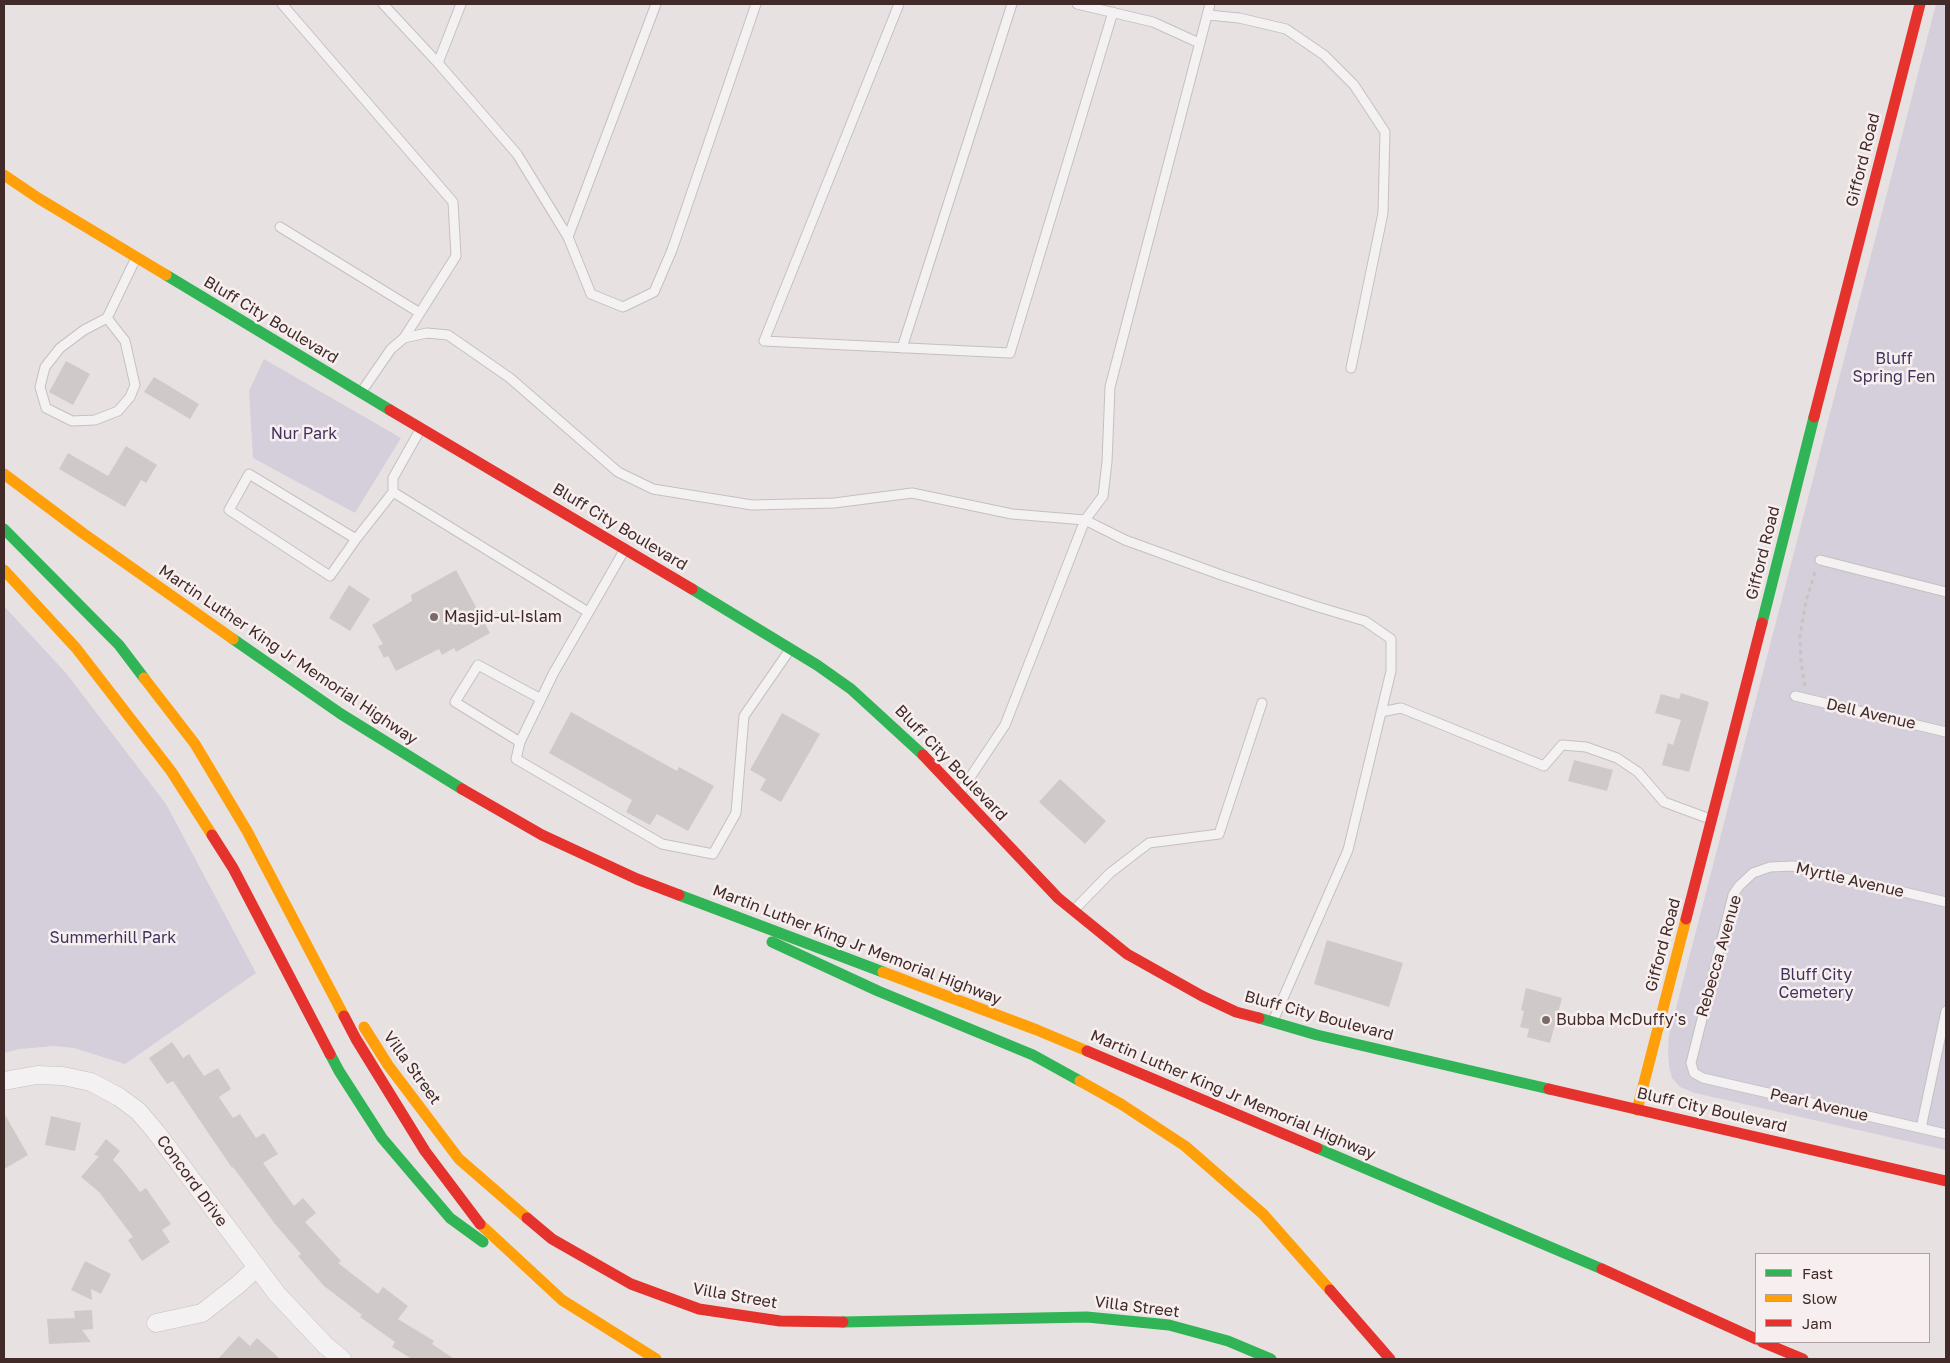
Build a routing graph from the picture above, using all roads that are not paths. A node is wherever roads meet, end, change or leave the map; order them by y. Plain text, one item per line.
1 (282, 4) edge
2 (383, 4) edge
3 (461, 4) edge
4 (656, 4) edge
5 (756, 4) edge
6 (899, 4) edge
7 (1012, 4) edge
8 (1077, 4) edge
9 (1210, 4) edge
10 (1920, 4) edge
11 (1113, 12) junction
12 (1208, 15) junction
13 (1199, 44) junction
14 (438, 63) junction
15 (4, 175) edge
16 (280, 227) dead end
17 (568, 237) junction
18 (136, 258) junction
19 (420, 313) junction
20 (107, 318) junction
21 (404, 338) junction
22 (902, 348) junction
23 (1351, 368) dead end
24 (360, 393) junction
25 (420, 428) junction
26 (4, 474) edge
27 (393, 492) junction
28 (1085, 520) junction
29 (4, 529) edge
30 (356, 539) junction
31 (625, 548) junction
32 (1820, 560) road end
33 (4, 570) edge
34 (1946, 592) edge
35 (588, 612) junction
36 (791, 649) junction
37 (1795, 696) dead end
38 (541, 698) junction
39 (1262, 703) dead end
40 (1381, 712) junction
41 (1946, 732) edge
42 (520, 742) junction
43 (959, 794) junction
44 (1712, 820) junction
45 (1753, 873) joint
46 (637, 879) junction
47 (1946, 902) edge
48 (1073, 911) junction
49 (296, 922) junction
50 (1946, 1011) edge
51 (1272, 1023) junction
52 (1694, 1073) joint
53 (4, 1081) edge
54 (1637, 1110) junction
55 (1921, 1128) junction
56 (1946, 1134) edge
57 (1946, 1181) edge
58 (256, 1268) junction
59 (562, 1300) junction
60 (156, 1323) dead end
61 (1755, 1339) edge
62 (1764, 1343) edge
63 (342, 1359) edge
64 (656, 1359) edge
65 (1271, 1359) edge
66 (1390, 1359) edge
67 (1803, 1359) edge

1 - 19 lane
2 - 14 lane
3 - 14 lane
4 - 17 lane
5 - 17 lane
6 - 22 lane
7 - 22 lane
8 - 11 lane
9 - 12 lane
10 - 44 main road, Gifford Road
11 - 13 lane
11 - 22 lane
12 - 13 lane
12 - 23 lane
13 - 28 lane
14 - 17 lane
15 - 18 main road, Bluff City Boulevard
16 - 19 lane
18 - 20 lane
18 - 24 main road, Bluff City Boulevard
19 - 21 lane
20 - 20 lane
21 - 24 lane
21 - 28 lane
24 - 25 main road, Bluff City Boulevard
25 - 27 lane
25 - 31 main road, Bluff City Boulevard
26 - 46 main road, Martin Luther King Jr Memorial Highway
27 - 30 lane
27 - 35 lane
28 - 40 lane
28 - 43 lane
29 - 49 main road
30 - 30 lane
31 - 35 lane
31 - 36 main road, Bluff City Boulevard
32 - 34 lane
33 - 59 main road
35 - 38 lane
36 - 42 lane
36 - 43 main road, Bluff City Boulevard
37 - 41 lane, Dell Avenue
38 - 42 lane
38 - 42 lane
39 - 48 lane
40 - 44 lane
40 - 51 lane
43 - 48 main road, Bluff City Boulevard
44 - 54 main road, Gifford Road
45 - 47 lane, Myrtle Avenue
45 - 52 lane, Rebecca Avenue
46 - 61 main road, Martin Luther King Jr Memorial Highway
46 - 66 main road
48 - 51 main road, Bluff City Boulevard
49 - 59 main road
49 - 65 main road, Villa Street
50 - 55 lane
51 - 54 main road, Bluff City Boulevard
52 - 55 lane, Pearl Avenue
53 - 58 street, Concord Drive
54 - 57 main road, Bluff City Boulevard
55 - 56 lane, Pearl Avenue
58 - 60 street
58 - 63 street, Concord Drive
59 - 64 main road
62 - 67 main road

